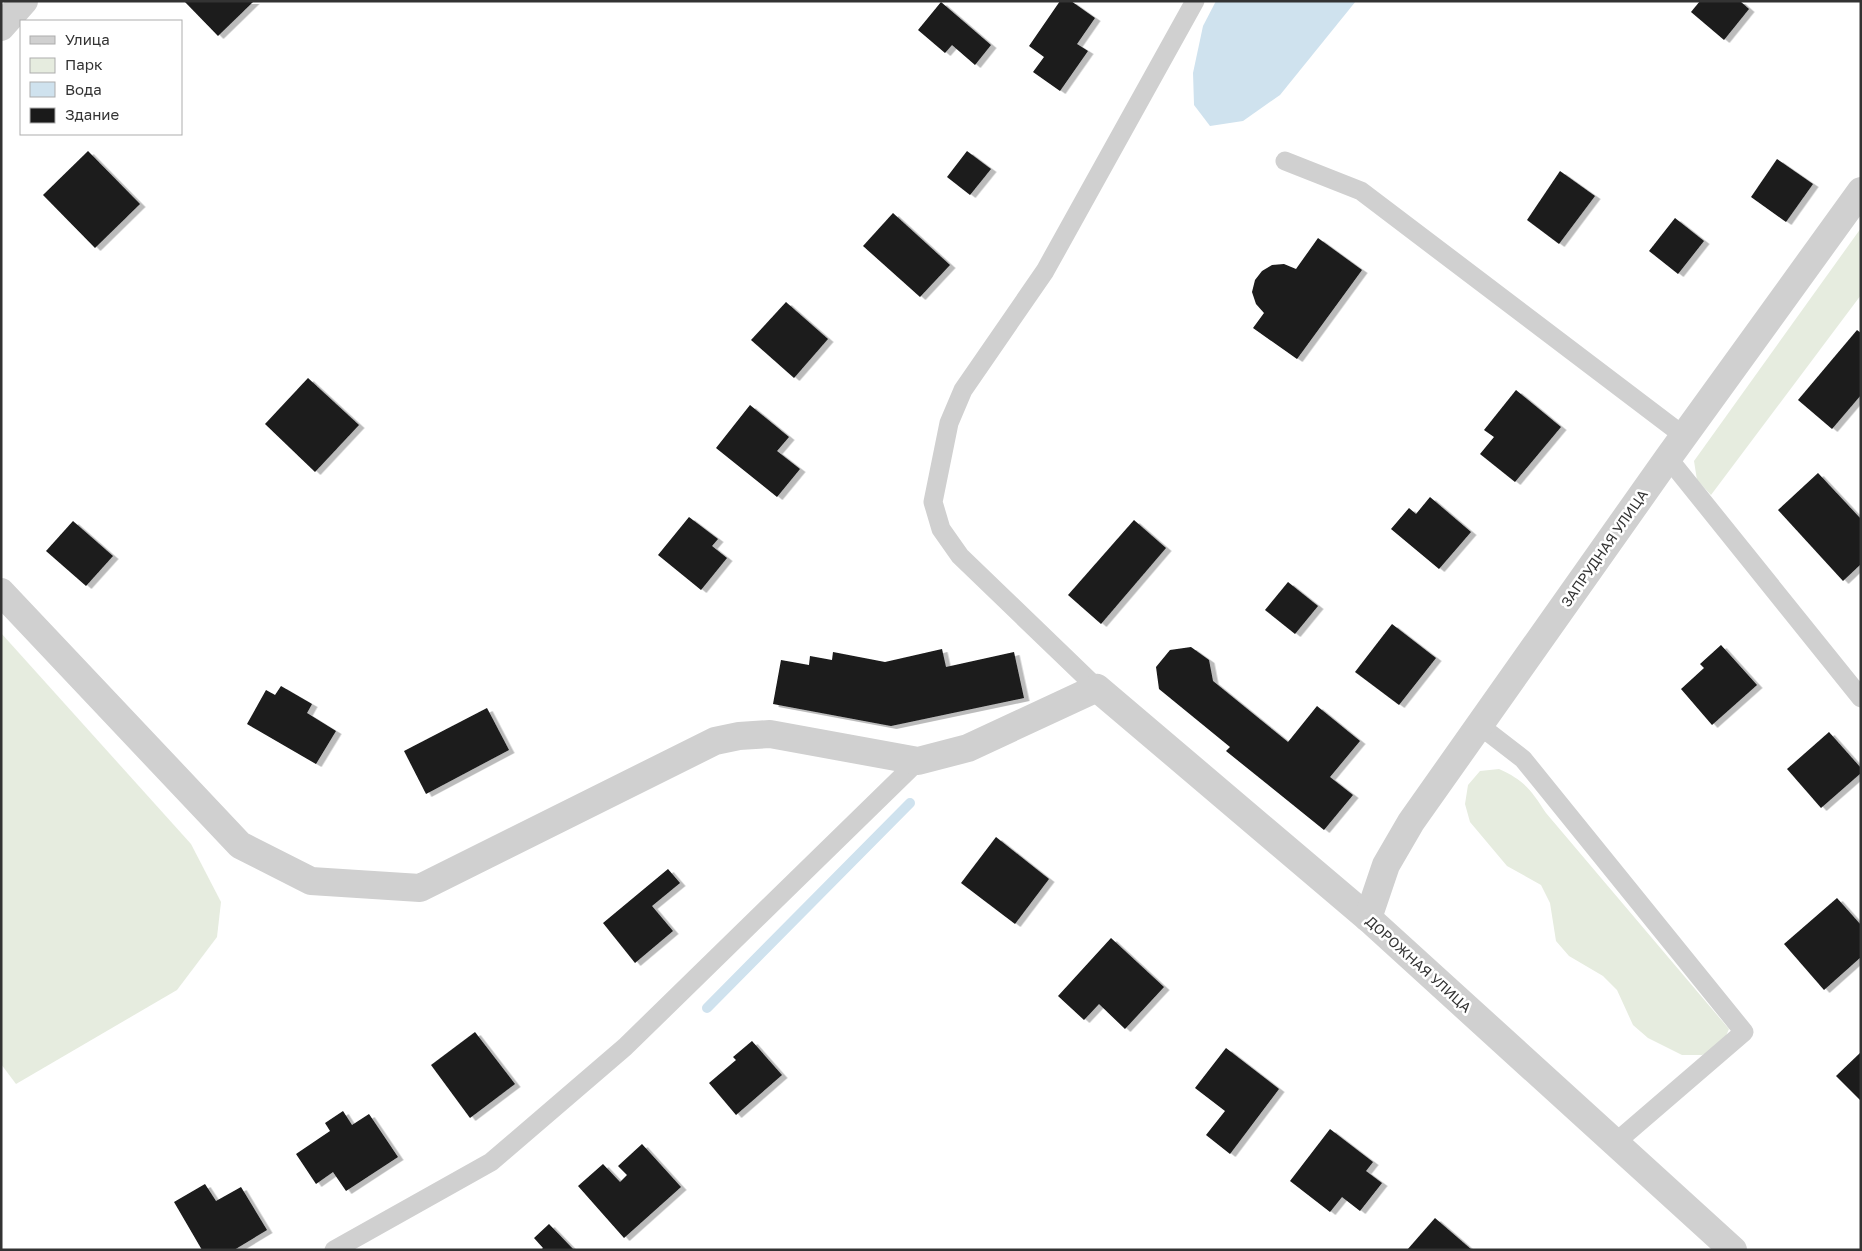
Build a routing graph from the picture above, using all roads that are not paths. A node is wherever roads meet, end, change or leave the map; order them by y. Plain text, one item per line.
1 (24, 1) edge
2 (1195, 1) edge
3 (1, 27) edge
4 (1285, 161) dead end
5 (1861, 191) edge
6 (1684, 436) junction
7 (1668, 458) junction
8 (1, 592) edge
9 (1097, 688) junction
10 (1861, 698) edge
11 (1479, 725) junction
12 (918, 761) junction
13 (1368, 918) junction
14 (1615, 1143) junction
15 (334, 1250) edge
16 (1733, 1250) edge

1 - 3 street
2 - 9 lane
4 - 6 lane
5 - 6 street, ЗАПРУДНАЯ УЛИЦА
6 - 7 street, ЗАПРУДНАЯ УЛИЦА
7 - 10 lane
7 - 11 street, ЗАПРУДНАЯ УЛИЦА
8 - 12 street
9 - 12 street
9 - 13 street, ДОРОЖНАЯ УЛИЦА
11 - 13 street, ЗАПРУДНАЯ УЛИЦА
11 - 14 lane
12 - 15 lane
13 - 14 street, ДОРОЖНАЯ УЛИЦА
14 - 16 street, ДОРОЖНАЯ УЛИЦА

